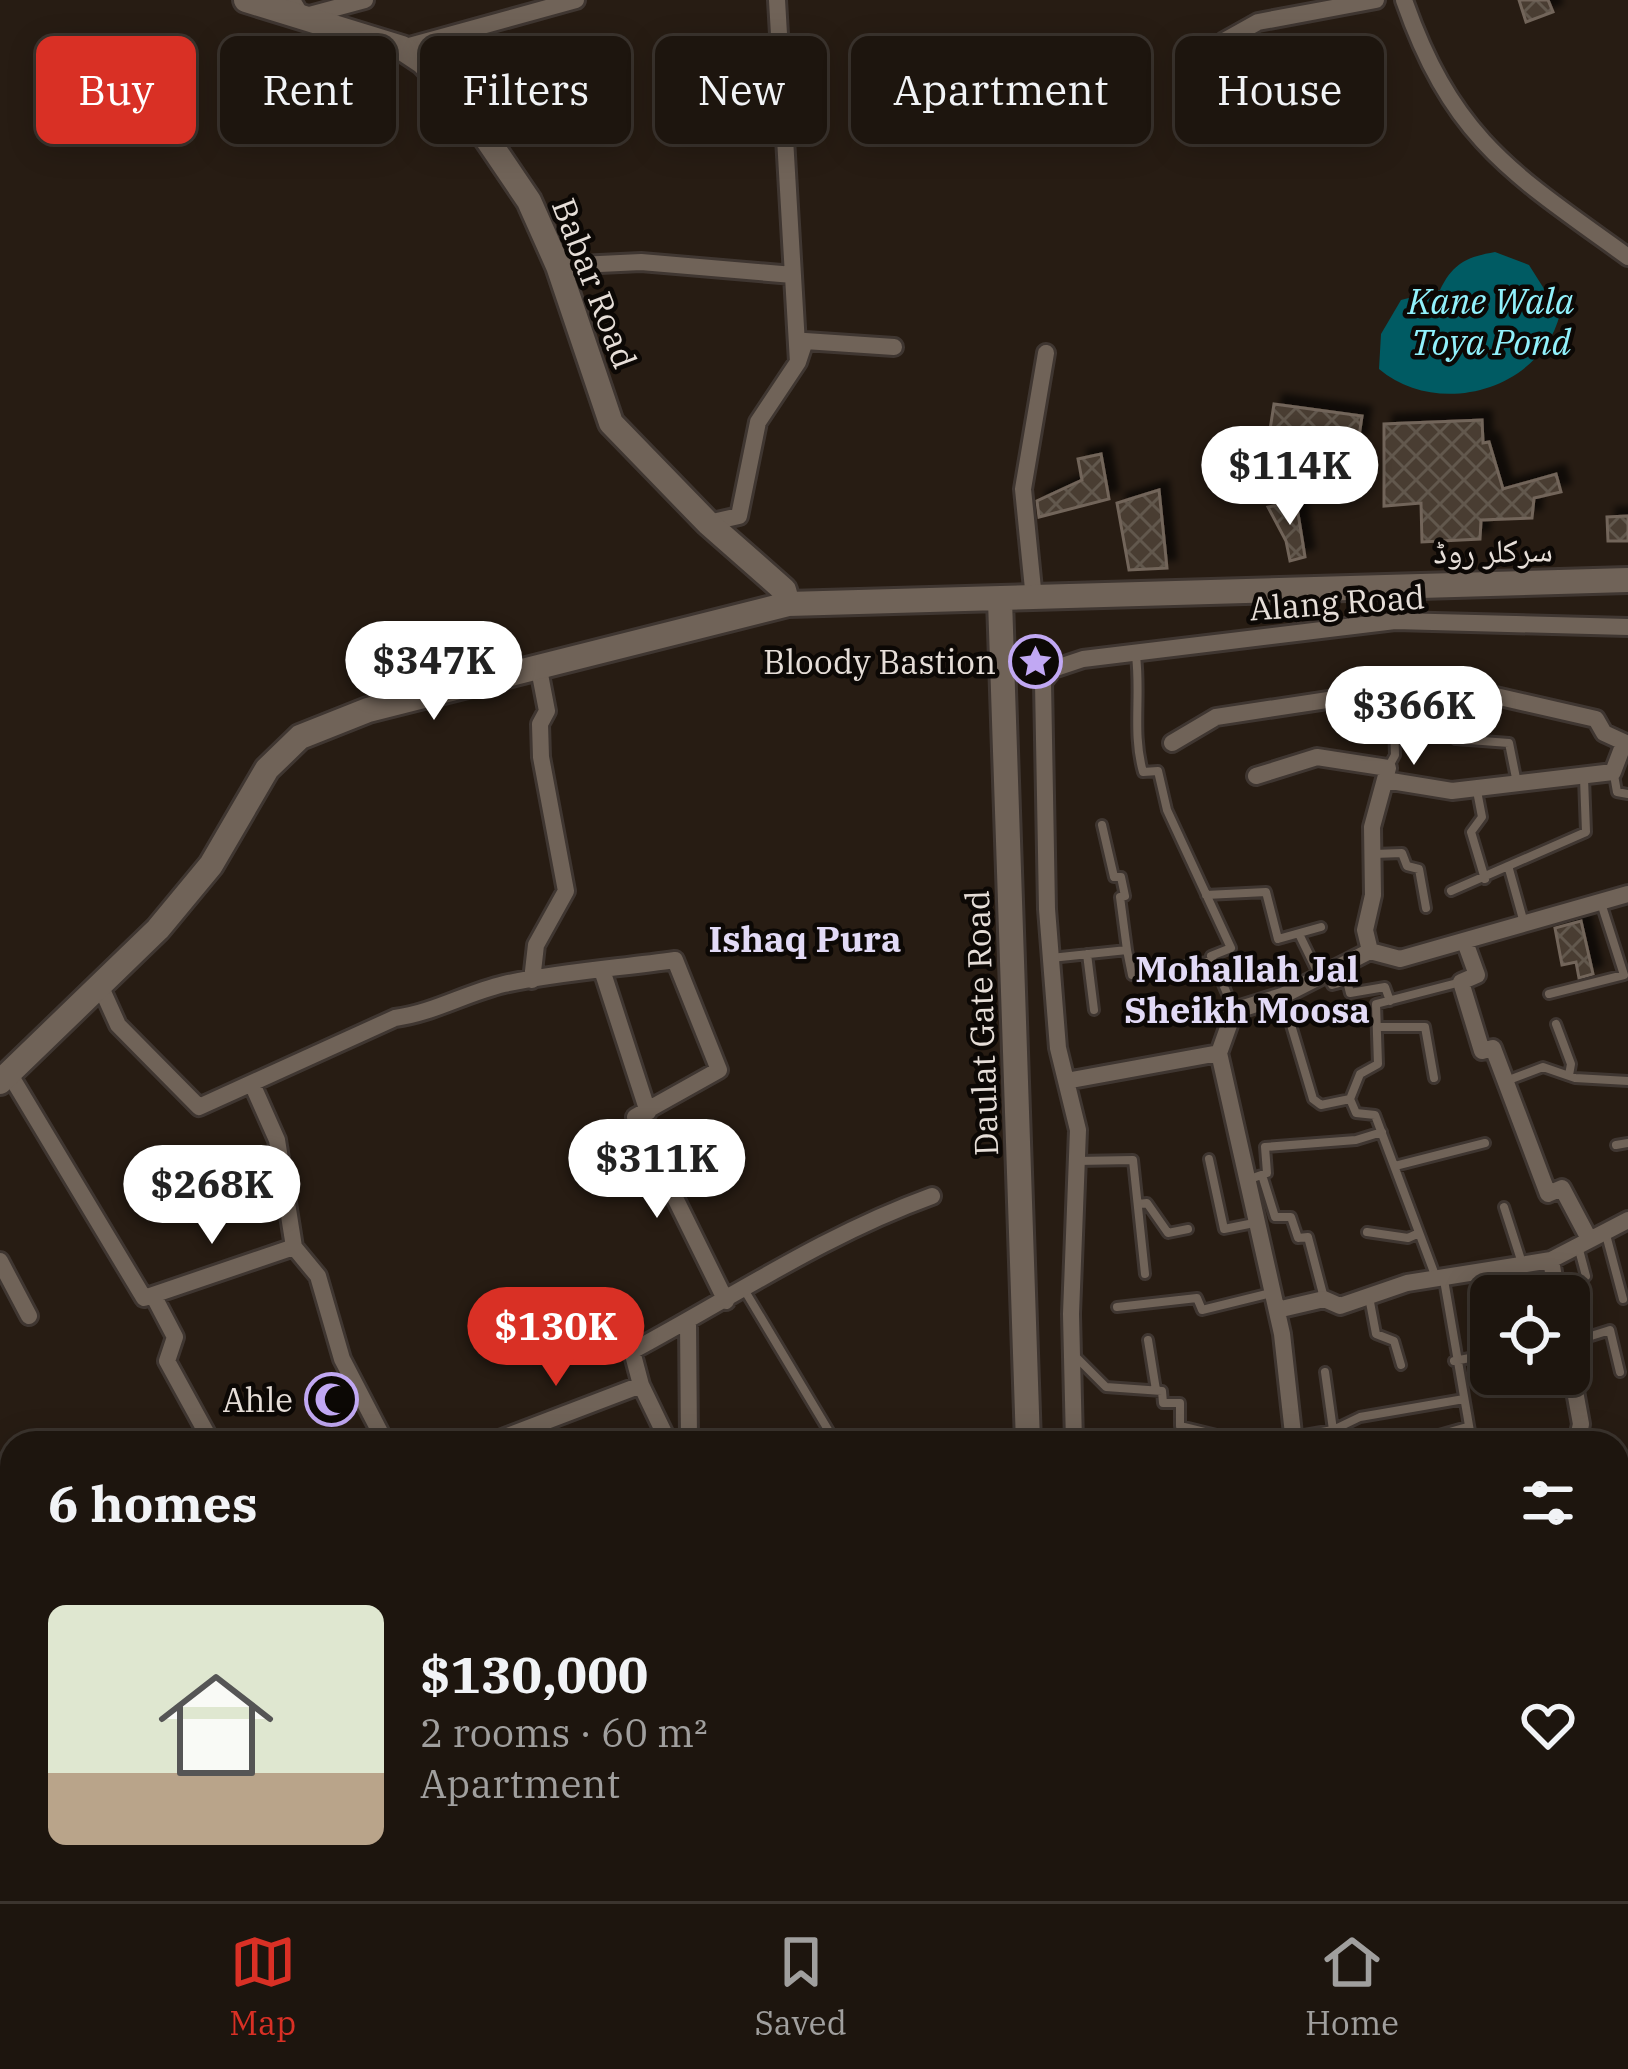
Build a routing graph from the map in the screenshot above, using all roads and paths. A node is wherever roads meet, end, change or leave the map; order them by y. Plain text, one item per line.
1 (245, 0) edge
2 (365, 0) edge
3 (576, 0) edge
4 (777, 0) edge
5 (1376, 0) edge
6 (1404, 0) edge
7 (297, 9) edge
8 (1233, 36) edge
9 (401, 48) junction
10 (1628, 256) edge
11 (558, 266) junction
12 (793, 274) junction
13 (894, 347) dead end
14 (1046, 353) dead end
15 (798, 362) junction
16 (708, 523) junction
17 (1628, 580) edge
18 (1034, 599) junction
19 (1000, 600) junction
20 (788, 604) junction
21 (1628, 627) edge
22 (1136, 652) junction
23 (538, 664) junction
24 (1449, 685) junction
25 (1393, 686) junction
26 (1627, 740) edge
27 (1172, 743) dead end
28 (1613, 772) junction
29 (1386, 774) junction
30 (1256, 776) dead end
31 (1584, 776) junction
32 (1517, 784) junction
33 (1476, 789) junction
34 (1628, 794) edge
35 (1102, 825) dead end
36 (1372, 854) junction
37 (1509, 869) junction
38 (1485, 879) junction
39 (1451, 891) dead end
40 (1628, 894) edge
41 (1206, 896) junction
42 (1600, 902) junction
43 (1426, 908) dead end
44 (1524, 923) junction
45 (1321, 927) dead end
46 (1300, 936) junction
47 (1466, 942) junction
48 (1628, 948) edge
49 (1616, 949) junction
50 (1127, 950) junction
51 (1370, 951) junction
52 (1087, 954) junction
53 (1051, 958) junction
54 (1213, 962) junction
55 (602, 970) junction
56 (1323, 975) junction
57 (532, 980) junction
58 (1460, 982) junction
59 (99, 983) junction
60 (1549, 994) dead end
61 (1282, 996) junction
62 (1390, 1000) junction
63 (1094, 1010) dead end
64 (1234, 1011) junction
65 (1556, 1024) dead end
66 (1377, 1027) junction
67 (1219, 1053) junction
68 (1569, 1075) junction
69 (4, 1078) edge
70 (1434, 1078) dead end
71 (1066, 1081) junction
72 (1505, 1081) junction
73 (1628, 1081) edge
74 (254, 1086) junction
75 (1350, 1099) junction
76 (648, 1112) junction
77 (1382, 1132) junction
78 (1485, 1143) dead end
79 (1628, 1143) edge
80 (1616, 1145) dead end
81 (1209, 1160) dead end
82 (1077, 1161) junction
83 (1395, 1166) junction
84 (1254, 1178) junction
85 (932, 1196) dead end
86 (1138, 1204) junction
87 (1504, 1208) dead end
88 (1628, 1220) edge
89 (1255, 1222) junction
90 (1188, 1229) dead end
91 (1367, 1232) dead end
92 (1419, 1232) junction
93 (1590, 1237) junction
94 (294, 1247) junction
95 (1551, 1260) junction
96 (0, 1261) edge
97 (1522, 1264) junction
98 (1145, 1274) dead end
99 (1554, 1275) edge
100 (1586, 1275) edge
101 (1440, 1276) junction
102 (745, 1291) junction
103 (154, 1295) junction
104 (1369, 1296) junction
105 (1324, 1299) junction
106 (1623, 1299) dead end
107 (726, 1300) junction
108 (1274, 1301) junction
109 (1117, 1306) dead end
110 (29, 1316) dead end
111 (688, 1321) junction
112 (1590, 1336) edge
113 (1148, 1340) dead end
114 (1071, 1354) junction
115 (1470, 1357) edge
116 (1454, 1360) junction
117 (1401, 1365) dead end
118 (1325, 1372) dead end
119 (1620, 1372) dead end
120 (641, 1385) junction
121 (1156, 1390) junction
122 (1576, 1395) edge
123 (1464, 1399) junction
124 (1467, 1427) junction
125 (1333, 1430) junction
126 (205, 1431) edge
127 (380, 1431) edge
128 (520, 1431) edge
129 (663, 1431) edge
130 (685, 1431) edge
131 (829, 1431) edge
132 (1028, 1431) edge
133 (1074, 1431) edge
134 (1200, 1431) edge
135 (1293, 1431) edge
136 (1329, 1431) edge
137 (1453, 1431) edge
138 (1468, 1431) edge
139 (1580, 1431) edge

1 - 7 main road, Babar Road
2 - 7 street
3 - 9 street
4 - 12 street
5 - 8 street
6 - 10 street
7 - 9 main road, Babar Road
9 - 11 main road, Babar Road
11 - 12 street
11 - 16 main road, Babar Road
12 - 15 street
13 - 15 street
14 - 18 street
15 - 16 street
16 - 20 main road, Babar Road
17 - 18 main road, سرکلر روڈ
18 - 19 main road, سرکلر روڈ
19 - 20 main road, سرکلر روڈ
19 - 132 main road, Daulat Gate Road
20 - 23 main road, سرکلر روڈ
21 - 22 street, Alang Road
22 - 41 lane
22 - 53 street, Alang Road
23 - 57 street
23 - 59 main road, سرکلر روڈ
24 - 25 street
24 - 26 street
24 - 32 lane
25 - 27 street
25 - 29 lane
26 - 28 street
28 - 31 street
28 - 34 lane
29 - 30 street
29 - 33 street
29 - 36 street
31 - 32 street
31 - 37 lane
32 - 33 street
33 - 38 lane
35 - 50 lane
36 - 43 lane
36 - 51 street
37 - 38 lane
37 - 44 lane
38 - 39 lane
40 - 42 street
41 - 46 lane
41 - 54 lane
42 - 44 street
42 - 49 lane
44 - 47 street
45 - 46 lane
46 - 56 lane
47 - 51 street
47 - 58 street
48 - 49 lane
49 - 60 lane
50 - 52 lane
50 - 54 lane
51 - 56 street
52 - 53 lane
52 - 63 lane
53 - 71 street
54 - 64 lane
55 - 57 street
55 - 76 street
55 - 76 street
56 - 61 street
56 - 62 lane
57 - 74 street
58 - 62 lane
58 - 72 street
59 - 69 main road, سرکلر روڈ
59 - 74 street
61 - 64 street
61 - 75 lane
62 - 66 lane
64 - 67 street
65 - 68 lane
66 - 70 lane
66 - 75 lane
67 - 71 street
67 - 84 street
68 - 72 lane
68 - 73 lane
69 - 103 street
71 - 82 street
72 - 93 street
74 - 94 street
75 - 77 lane
76 - 107 street
77 - 83 lane
77 - 84 lane
78 - 83 lane
79 - 80 lane
81 - 89 lane
82 - 86 lane
82 - 114 street
83 - 92 lane
84 - 89 street
84 - 105 lane
85 - 102 street
86 - 90 lane
86 - 98 lane
87 - 97 lane
88 - 93 street
89 - 108 street
91 - 92 lane
92 - 101 lane
93 - 95 street
93 - 100 lane
93 - 106 lane
94 - 103 street
94 - 127 street
95 - 97 street
95 - 99 street
96 - 110 street
97 - 101 street
101 - 104 street
101 - 116 lane
102 - 107 street
102 - 131 lane
103 - 126 street
104 - 105 street
104 - 117 lane
105 - 108 street
107 - 111 street
108 - 109 lane
108 - 135 street
111 - 120 street
111 - 130 street
112 - 119 lane
113 - 121 lane
114 - 121 lane
114 - 133 street
115 - 116 lane
116 - 123 lane
118 - 125 lane
120 - 128 street
120 - 129 street
121 - 134 lane
122 - 139 street
123 - 124 lane
123 - 125 lane
124 - 137 lane
124 - 138 lane
125 - 136 lane

